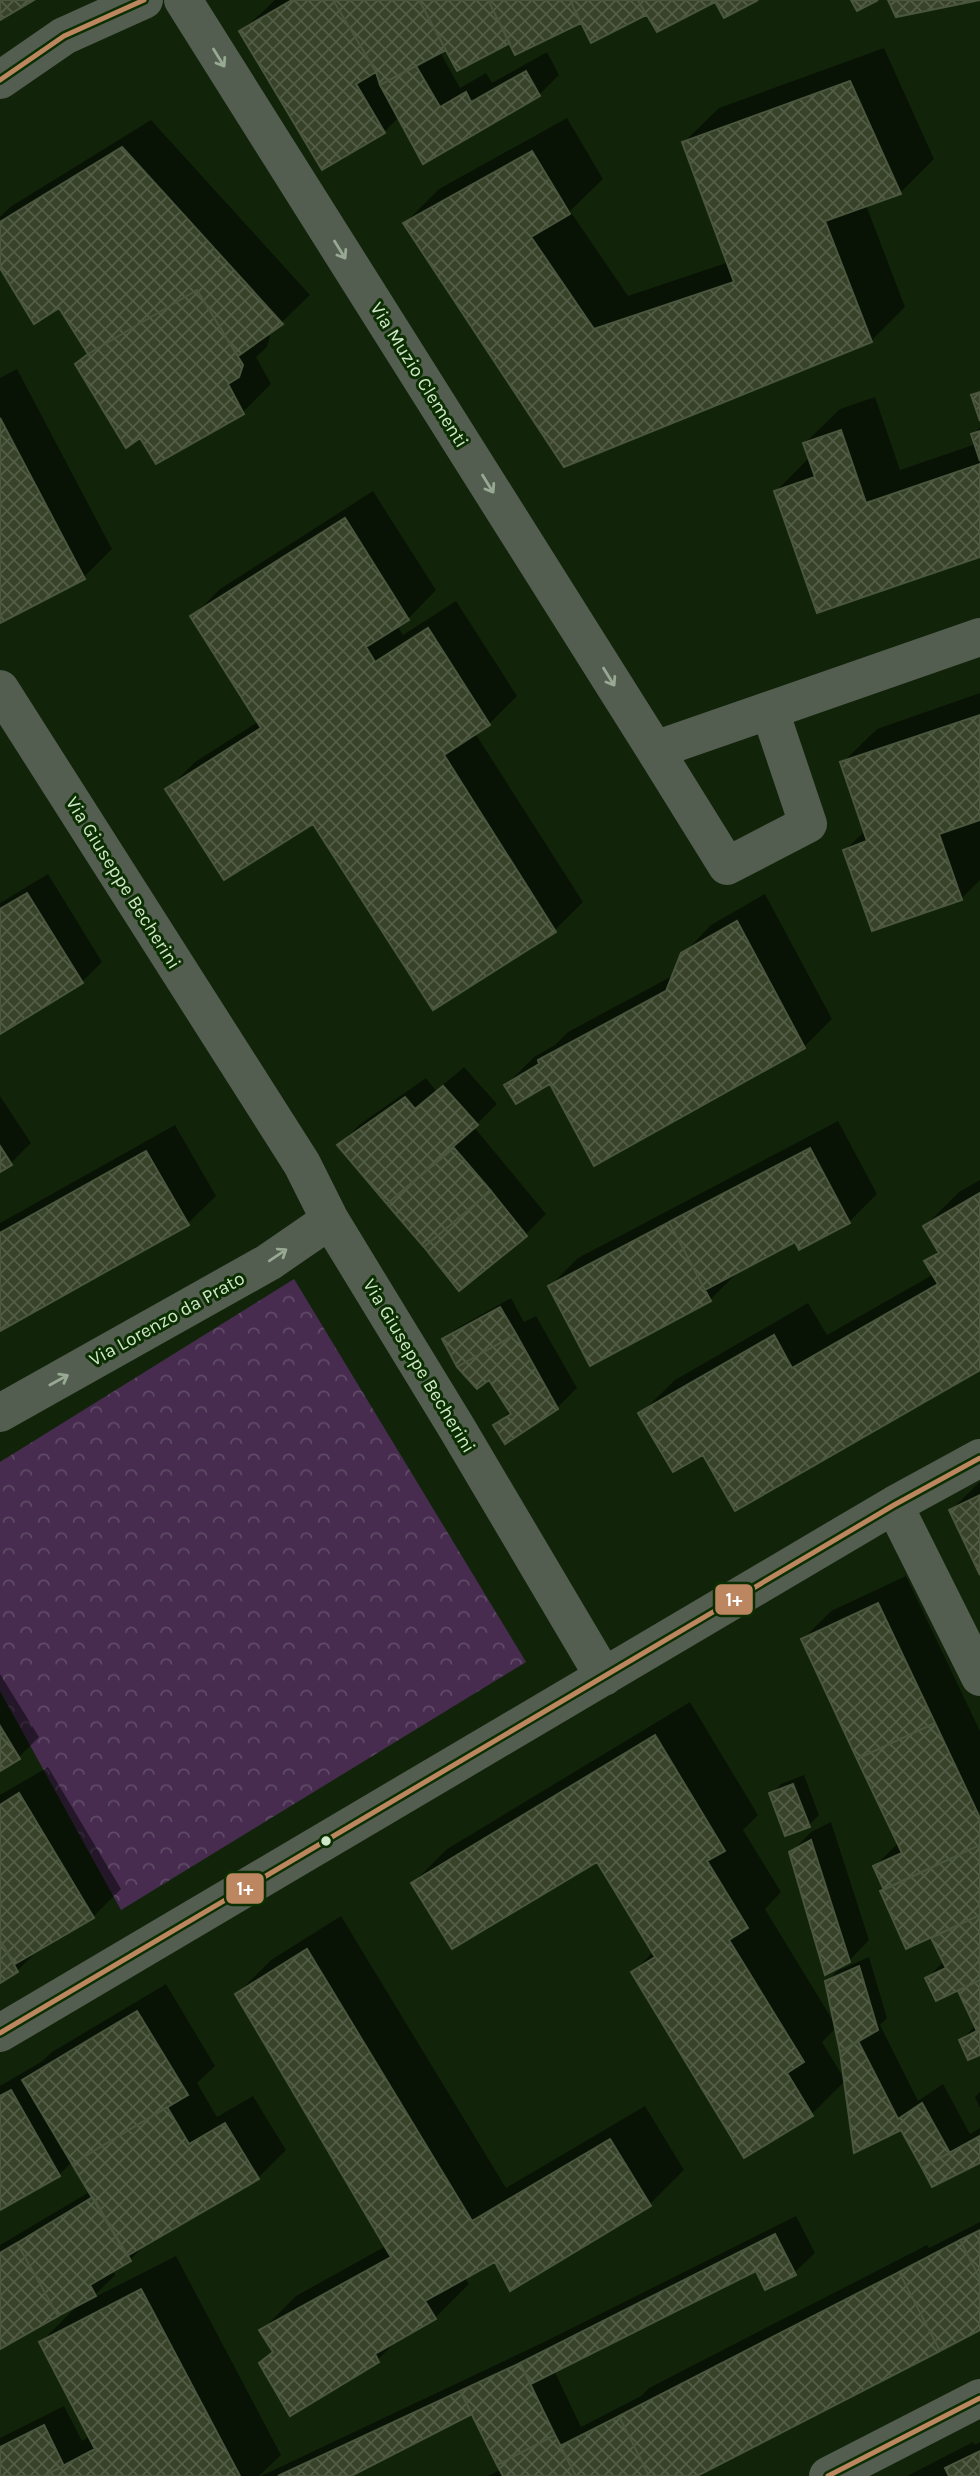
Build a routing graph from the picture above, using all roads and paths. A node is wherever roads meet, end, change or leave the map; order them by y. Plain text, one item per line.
1 (144, 0) edge
2 (183, 0) edge
3 (104, 8) edge
4 (0, 80) edge
5 (980, 637) edge
6 (0, 689) edge
7 (770, 711) junction
8 (655, 751) junction
9 (330, 1220) junction
10 (0, 1413) edge
11 (980, 1458) edge
12 (894, 1505) junction
13 (604, 1677) junction
14 (980, 1677) edge
15 (0, 2033) edge
16 (980, 2398) edge
17 (828, 2476) edge

1 - 3 street
2 -> 8 street, Via Muzio Clementi
3 - 4 street
5 - 7 street
6 - 9 street, Via Giuseppe Becherini
7 - 8 street
7 - 8 street, Via Muzio Clementi
10 -> 9 street, Via Lorenzo da Prato
9 - 13 street, Via Giuseppe Becherini
11 - 12 street
12 - 13 street
12 - 14 street
13 - 15 street
16 - 17 street

